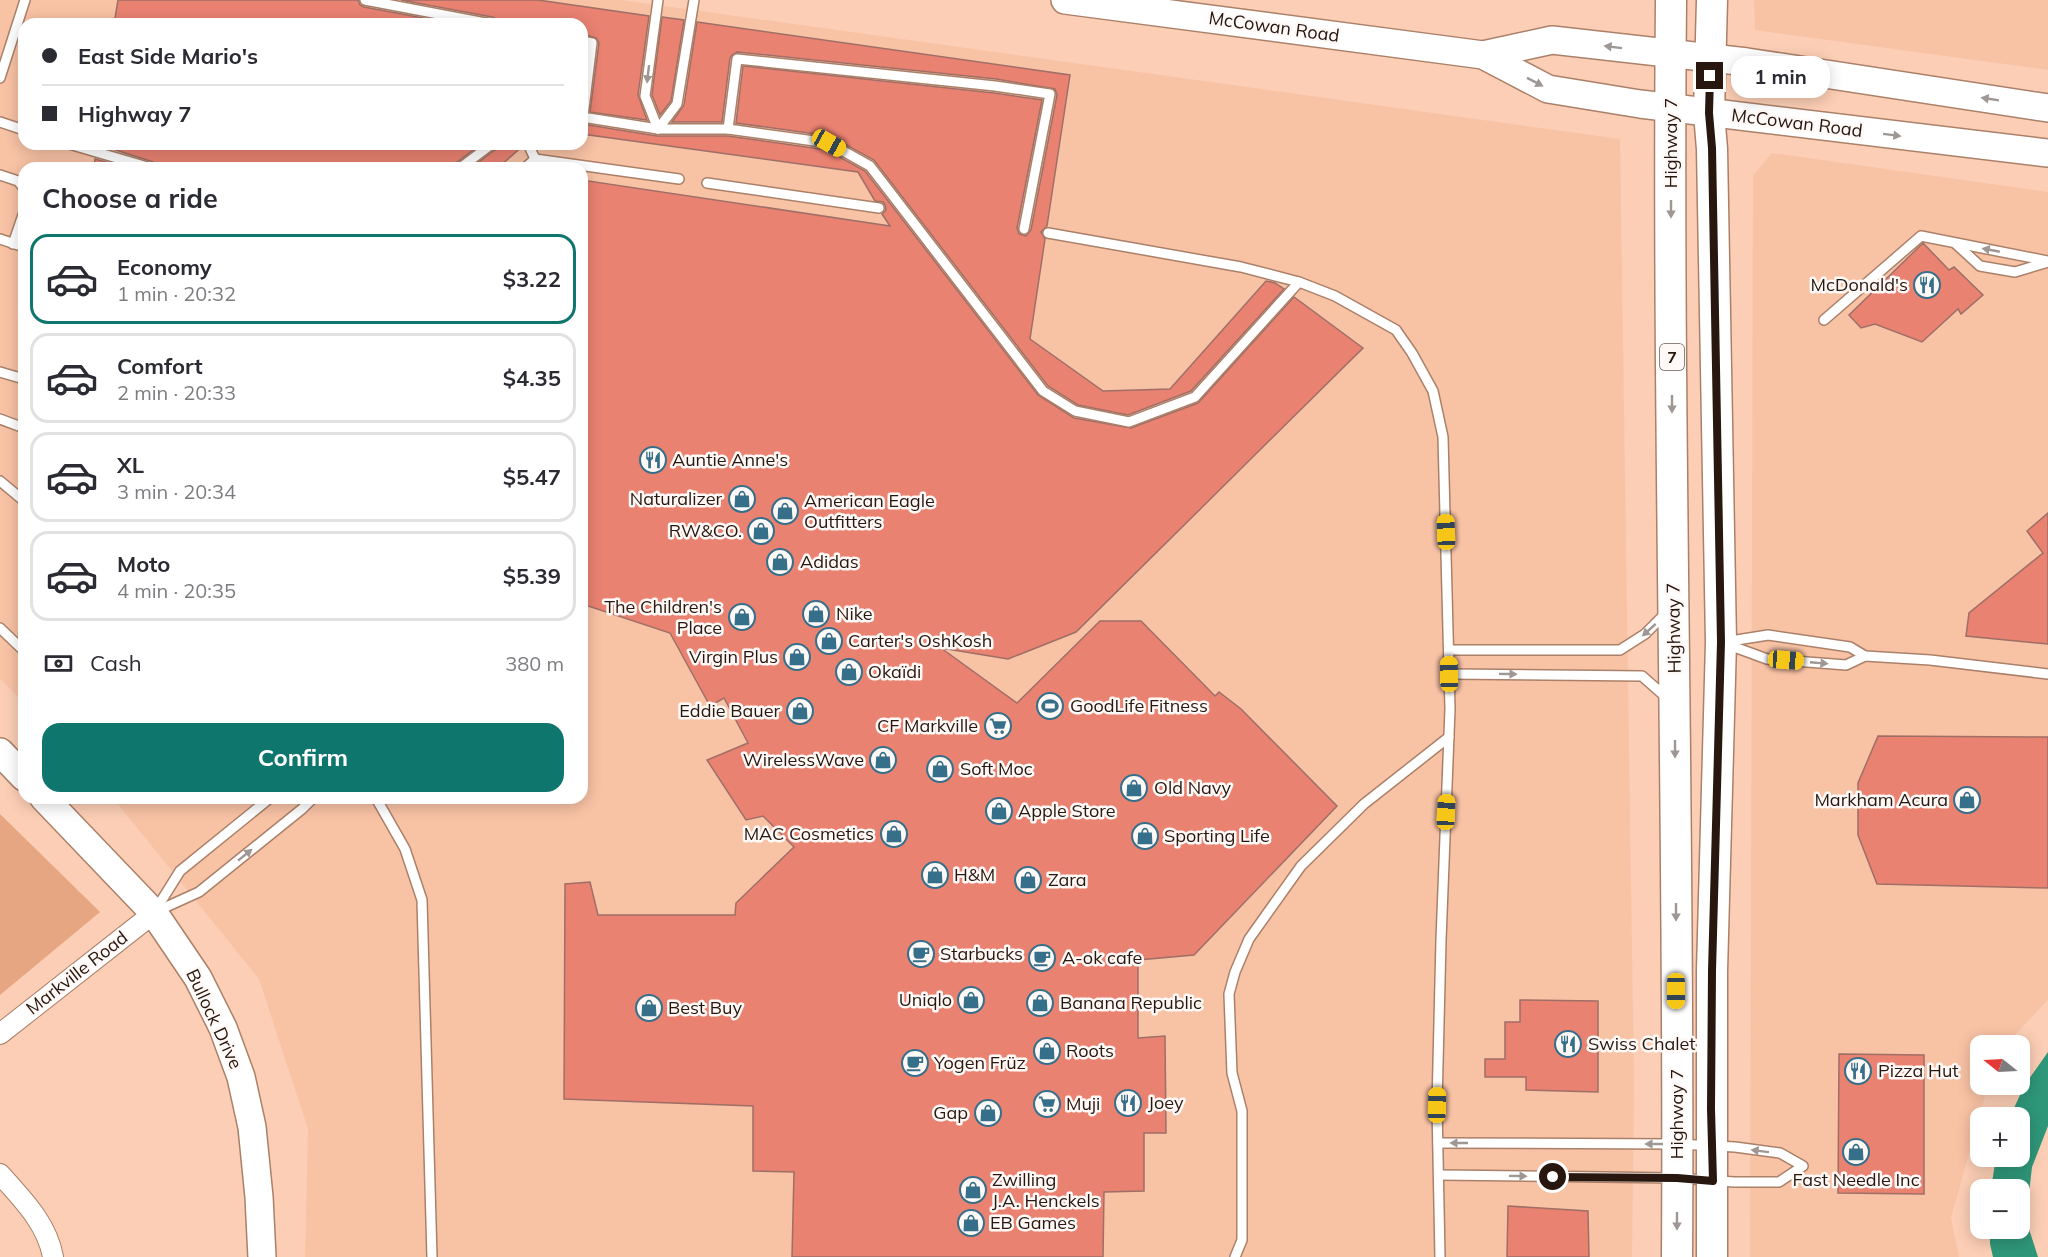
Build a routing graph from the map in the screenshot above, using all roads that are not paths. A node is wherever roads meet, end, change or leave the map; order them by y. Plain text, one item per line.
1 (26, 0) edge
2 (365, 0) edge
3 (658, 0) edge
4 (694, 0) edge
5 (1065, 0) edge
6 (1671, 0) edge
7 (1712, 0) edge
8 (20, 18) edge
9 (460, 18) edge
10 (18, 24) edge
11 (588, 42) edge
12 (1671, 53) junction
13 (1483, 55) junction
14 (1711, 57) junction
15 (588, 73) edge
16 (0, 78) edge
17 (2048, 108) edge
18 (1671, 109) junction
19 (1709, 113) junction
20 (588, 118) edge
21 (0, 122) edge
22 (18, 128) edge
23 (658, 129) junction
24 (728, 129) junction
25 (89, 150) edge
26 (484, 150) edge
27 (531, 150) edge
28 (2048, 153) edge
29 (535, 159) junction
30 (130, 162) edge
31 (468, 162) edge
32 (532, 162) edge
33 (557, 162) edge
34 (588, 166) edge
35 (0, 175) edge
36 (679, 179) dead end
37 (18, 181) edge
38 (707, 183) dead end
39 (879, 208) dead end
40 (18, 229) edge
41 (1024, 229) dead end
42 (1048, 233) dead end
43 (0, 239) edge
44 (1954, 243) junction
45 (13, 244) junction
46 (18, 245) edge
47 (2048, 262) edge
48 (1299, 282) junction
49 (1824, 320) dead end
50 (0, 372) edge
51 (18, 377) edge
52 (0, 419) edge
53 (18, 426) edge
54 (0, 481) edge
55 (18, 496) edge
56 (1673, 606) junction
57 (0, 628) edge
58 (1721, 642) junction
59 (18, 645) edge
60 (1449, 650) junction
61 (1865, 656) junction
62 (1449, 674) junction
63 (2048, 674) edge
64 (1675, 707) junction
65 (1449, 737) junction
66 (0, 752) edge
67 (18, 771) edge
68 (50, 804) edge
69 (263, 804) edge
70 (308, 804) edge
71 (379, 804) edge
72 (154, 913) junction
73 (0, 1034) edge
74 (1438, 1143) junction
75 (1677, 1144) junction
76 (1713, 1146) junction
77 (0, 1174) edge
78 (1439, 1175) junction
79 (1677, 1178) junction
80 (1713, 1181) junction
81 (53, 1257) edge
82 (262, 1257) edge
83 (432, 1257) edge
84 (1235, 1257) edge
85 (1440, 1257) edge
86 (1677, 1257) edge
87 (1713, 1257) edge

1 - 8 lane
2 - 9 lane
3 -> 23 lane
4 - 23 lane
5 - 13 main road, McCowan Road
6 - 12 main road, Highway 7 / 7
7 - 14 main road, Highway 7
10 - 16 lane
11 - 15 lane
12 -> 13 main road, McCowan Road
12 - 14 main road, McCowan Road
12 - 18 main road, Highway 7 / 7
13 -> 18 main road, McCowan Road
17 -> 14 main road, McCowan Road
14 - 19 main road, Highway 7
18 - 19 main road, McCowan Road
18 -> 56 main road, Highway 7 / 7
19 -> 28 main road, McCowan Road
19 - 58 main road, Highway 7
20 - 23 lane
21 - 22 lane
23 - 24 lane
24 - 41 lane
24 - 48 lane
25 - 30 lane
26 - 31 lane
27 - 29 lane
29 - 32 lane
29 - 33 lane
34 - 36 lane
35 - 37 lane
38 - 39 lane
40 - 45 lane
42 - 48 lane
43 - 45 lane
47 -> 44 lane
44 - 47 lane
44 - 49 lane
45 - 46 lane
48 - 60 lane
50 - 51 lane
52 - 53 lane
54 - 55 lane
56 -> 60 lane
56 - 64 main road, Highway 7 / 7
57 - 59 lane
58 - 61 lane
58 -> 61 lane
58 - 76 main road, Highway 7
60 - 62 lane
61 - 63 lane
62 -> 64 lane
62 - 65 lane
64 -> 75 main road, Highway 7 / 7
65 - 74 lane
65 - 84 lane
66 - 67 main road
68 - 72 main road, Bullock Drive
69 - 72 lane
72 -> 70 lane
71 - 83 lane
72 - 73 street, Markville Road
72 - 82 main road, Bullock Drive
75 -> 74 lane
74 - 78 lane
75 - 76 lane
75 - 79 main road, Highway 7 / 7
76 - 80 main road, Highway 7
80 -> 76 lane
77 - 81 street
78 -> 79 lane
78 - 85 lane
79 - 80 lane
79 -> 86 main road, Highway 7 / 7
80 - 87 main road, Highway 7

